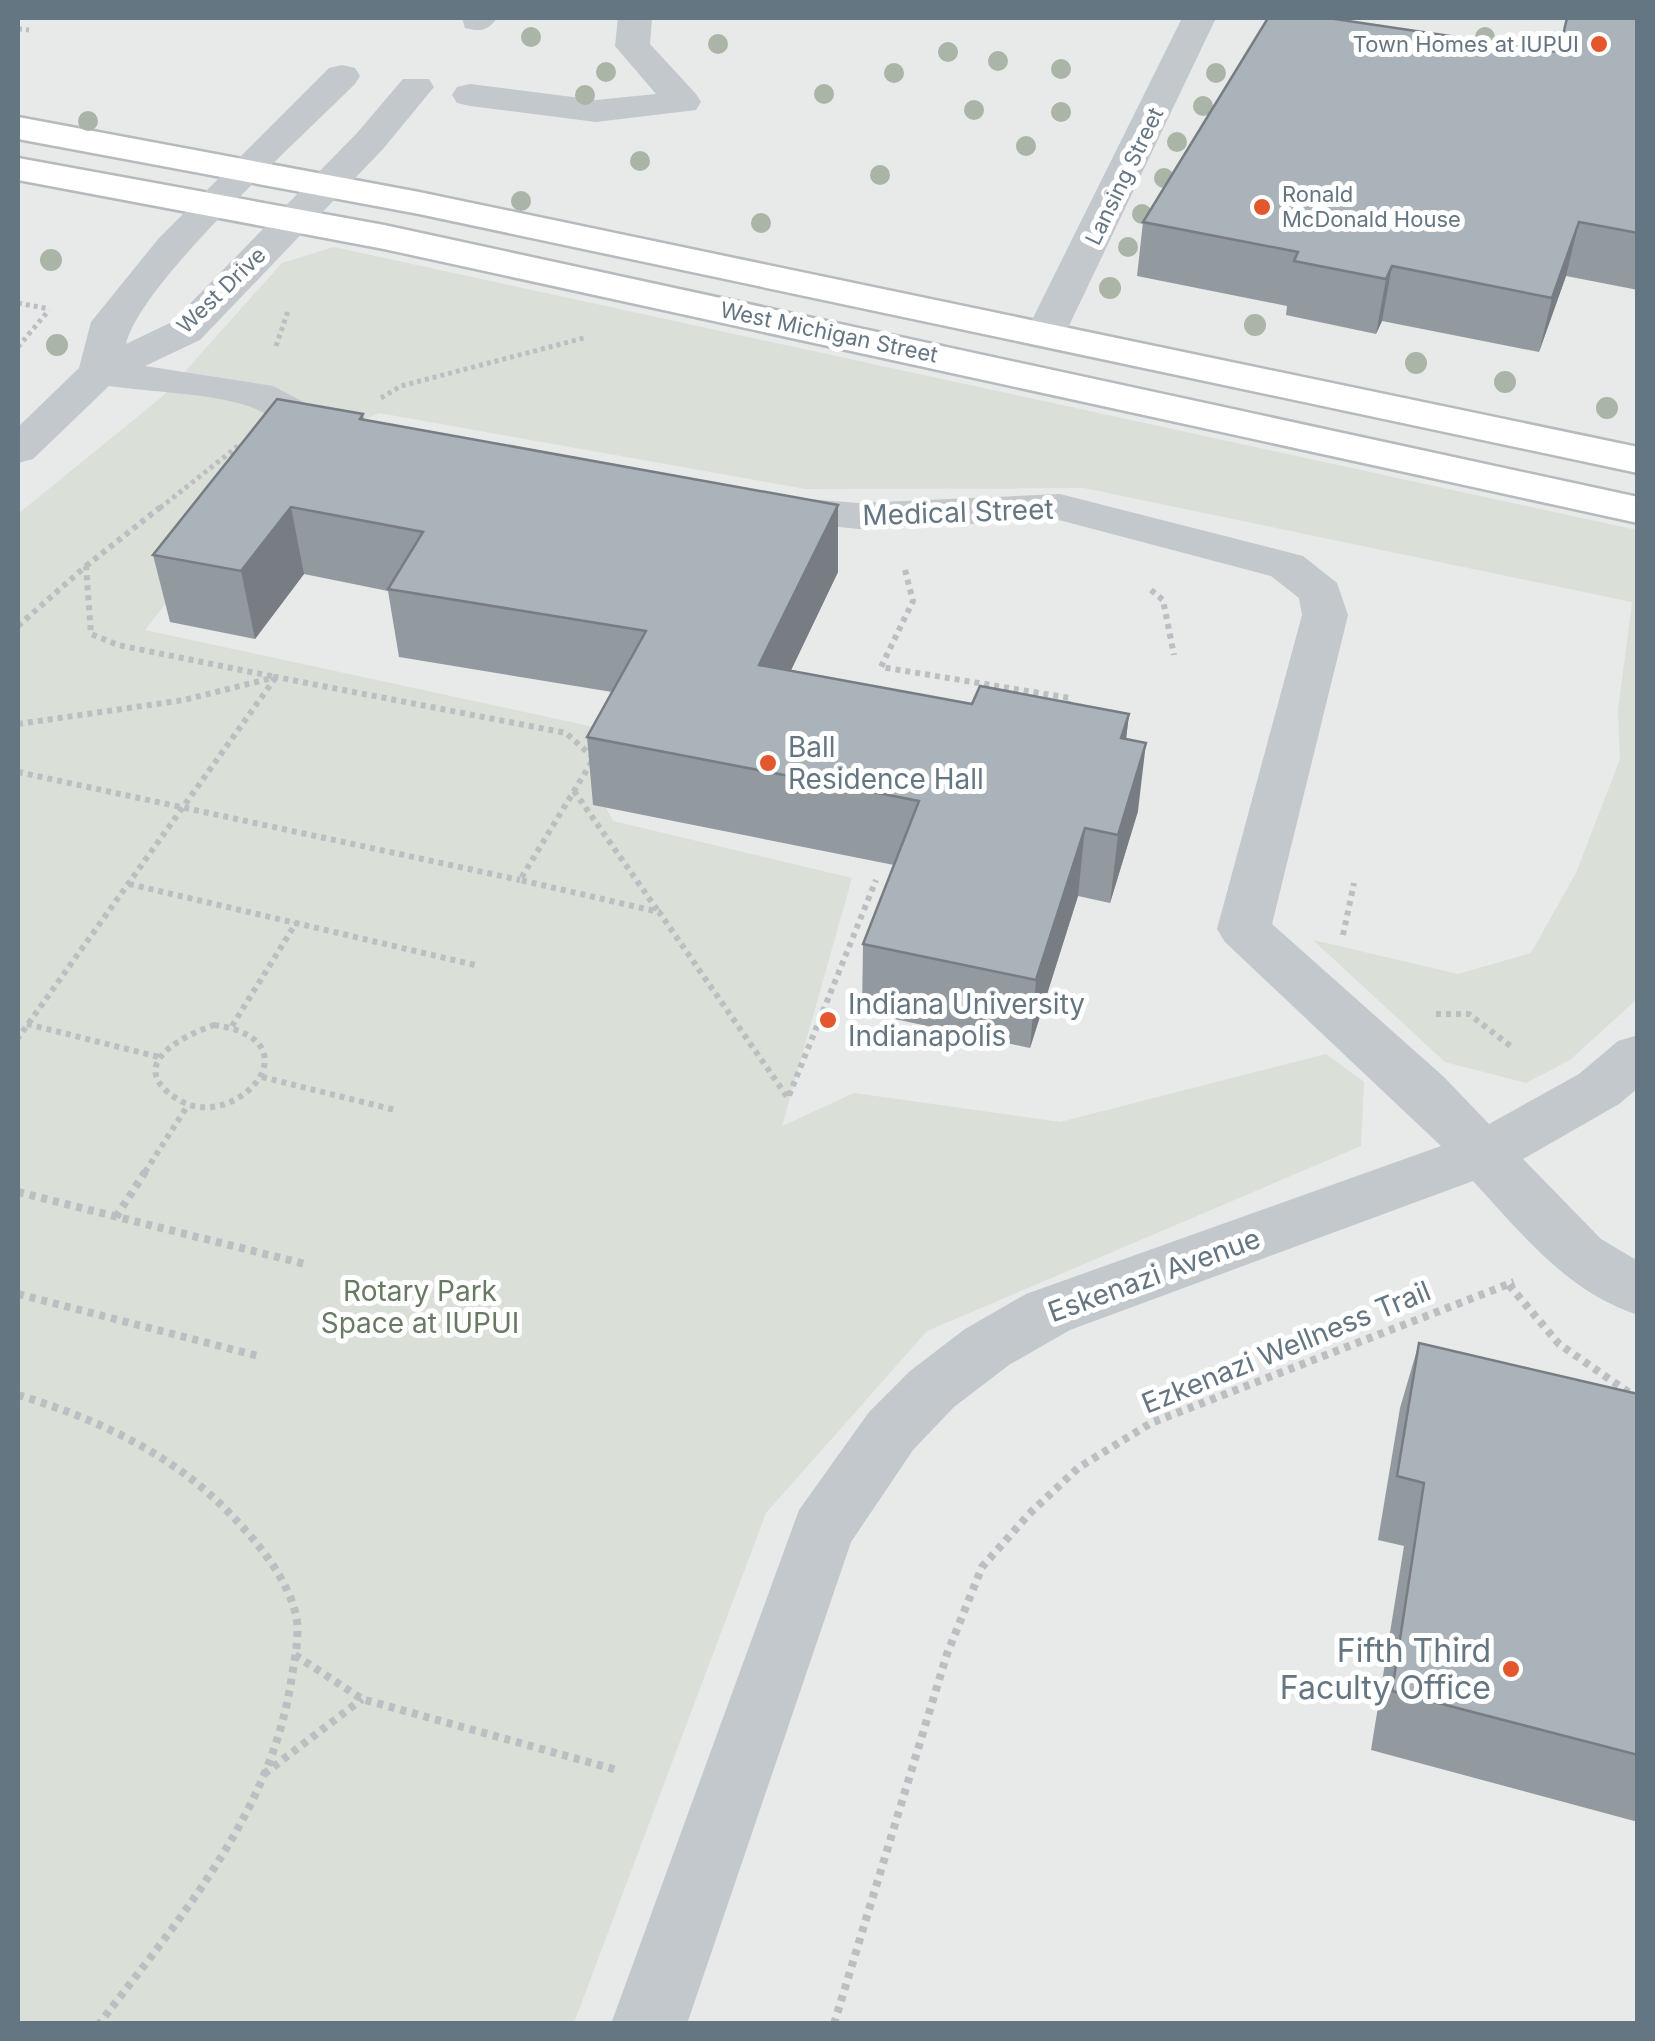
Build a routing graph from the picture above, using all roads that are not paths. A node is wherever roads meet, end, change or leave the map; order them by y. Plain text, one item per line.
1 (635, 18) edge
2 (1199, 18) edge
3 (342, 76) dead end
4 (416, 87) dead end
5 (470, 94) dead end
6 (18, 128) edge
7 (18, 169) edge
8 (250, 170) junction
9 (326, 185) junction
10 (214, 206) junction
11 (292, 220) junction
12 (1046, 332) junction
13 (99, 372) junction
14 (378, 422) edge
15 (18, 450) edge
16 (1638, 460) edge
17 (731, 504) edge
18 (1638, 510) edge
19 (1638, 1056) edge
20 (1484, 1154) junction
21 (1638, 1291) edge
22 (648, 2024) edge

1 - 5 street
2 - 12 street, Lansing Street
3 - 8 street
4 - 9 street, West Drive
6 - 8 main road, West Michigan Street
7 - 10 main road, West Michigan Street
8 - 9 main road, West Michigan Street
8 - 10 street
9 - 11 street, West Drive
9 - 12 main road, West Michigan Street
10 - 11 main road, West Michigan Street
10 - 13 street
11 - 13 street, West Drive
11 - 18 main road, West Michigan Street
12 - 16 main road, West Michigan Street
13 - 14 street
13 - 15 street, West Drive
17 - 20 street, Medical Street
19 - 20 street, Eskenazi Avenue
20 - 21 street
20 - 22 street, Eskenazi Avenue

